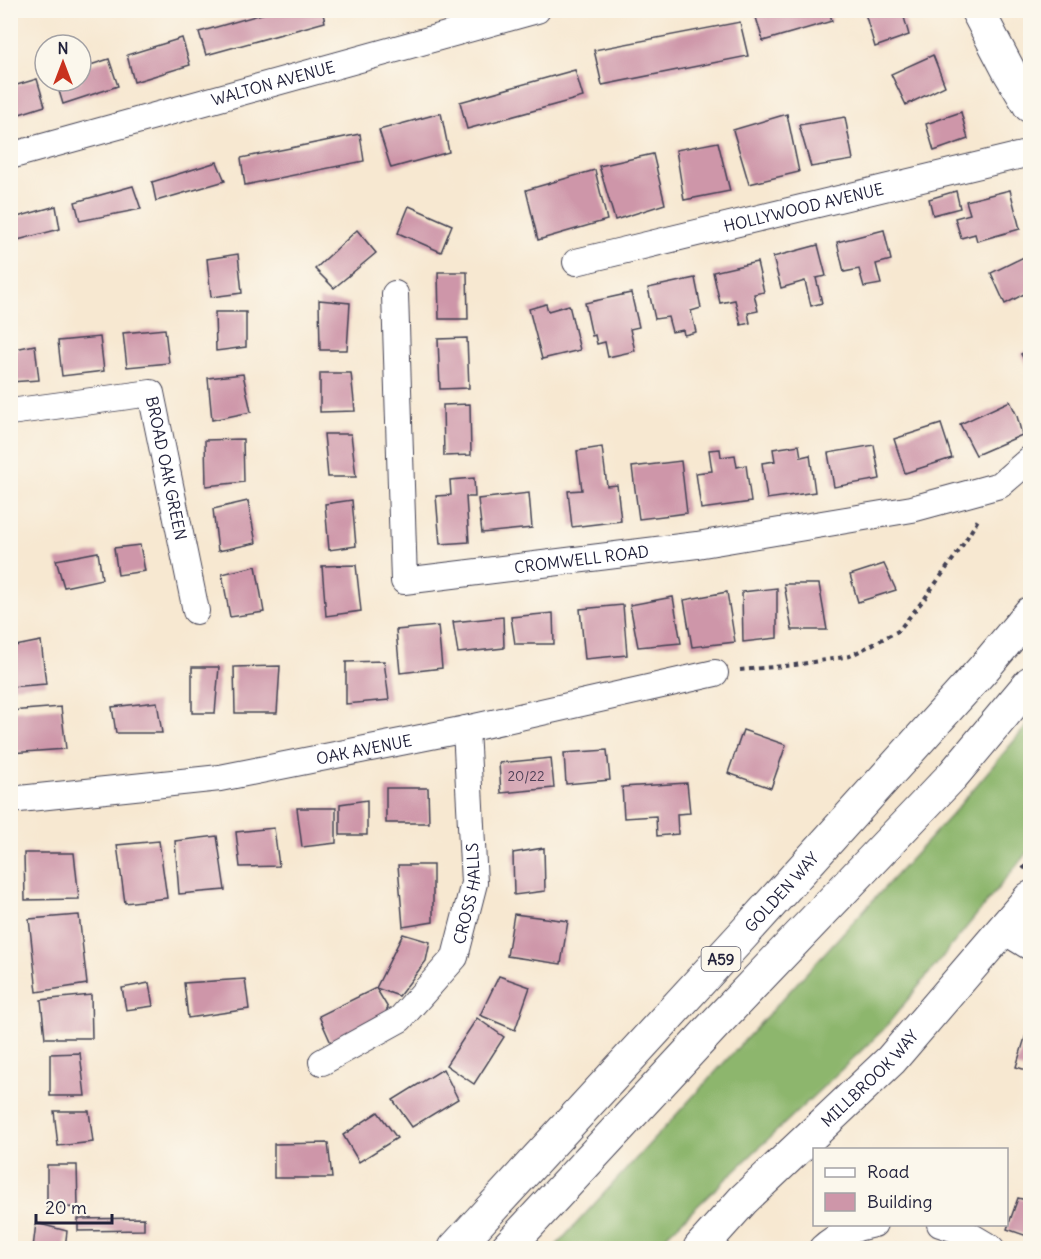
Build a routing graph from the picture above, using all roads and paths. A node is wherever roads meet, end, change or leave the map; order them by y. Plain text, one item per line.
1 (537, 10) edge
2 (977, 10) edge
3 (1030, 106) edge
4 (1030, 153) edge
5 (10, 156) edge
6 (576, 262) dead end
7 (395, 294) dead end
8 (10, 412) edge
9 (1030, 459) edge
10 (1000, 484) junction
11 (196, 611) dead end
12 (1030, 613) edge
13 (715, 673) joint
14 (1030, 683) edge
15 (466, 729) junction
16 (10, 800) edge
17 (1030, 898) edge
18 (1002, 930) junction
19 (1030, 947) edge
20 (322, 1062) dead end
21 (864, 1226) edge
22 (946, 1226) edge
23 (455, 1248) edge
24 (507, 1248) edge
25 (700, 1248) edge
26 (822, 1248) edge
27 (991, 1248) edge

1 - 5 street, WALTON AVENUE
2 - 3 main road
4 - 6 street, HOLLYWOOD AVENUE
7 - 10 street, CROMWELL ROAD
8 - 11 street, BROAD OAK GREEN
9 - 10 street, CROMWELL ROAD
10 - 13 path
12 - 23 main road, GOLDEN WAY / A59
13 - 15 street, OAK AVENUE
14 - 24 main road, A59
15 - 16 street, OAK AVENUE
15 - 20 street, CROSS HALLS
17 - 18 main road, MILLBROOK WAY
18 - 19 street
18 - 25 main road, MILLBROOK WAY
21 - 26 street
22 - 27 street

